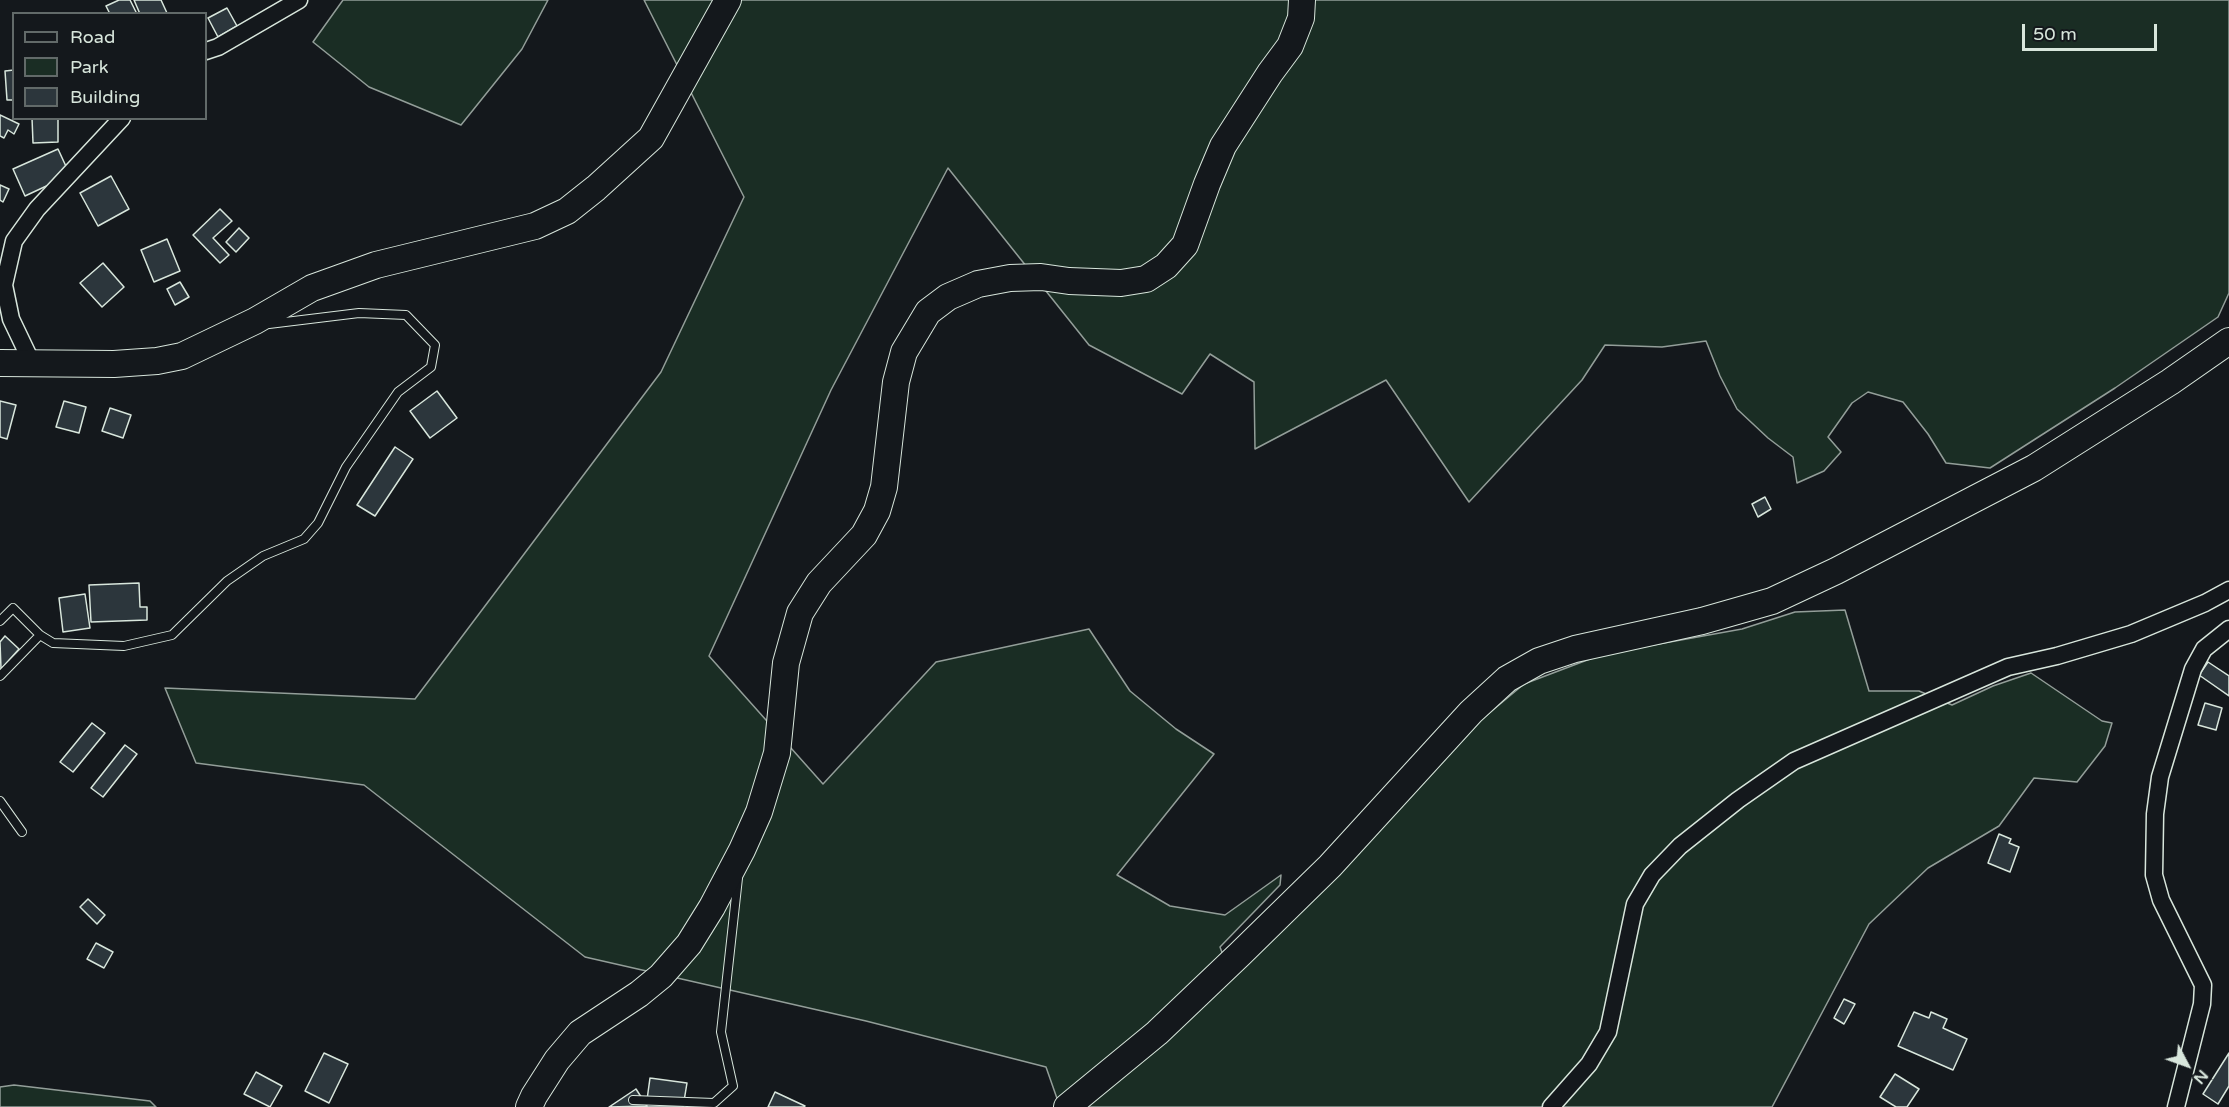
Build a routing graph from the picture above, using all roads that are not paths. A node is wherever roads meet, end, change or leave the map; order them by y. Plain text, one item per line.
1 (299, 0) edge
2 (728, 0) edge
3 (1302, 0) edge
4 (207, 51) edge
5 (120, 120) edge
6 (5, 315) edge
7 (239, 329) junction
8 (2229, 341) edge
9 (0, 363) edge
10 (32, 363) junction
11 (2229, 590) edge
12 (0, 621) edge
13 (2229, 629) edge
14 (40, 635) junction
15 (0, 676) edge
16 (0, 801) edge
17 (22, 832) dead end
18 (742, 850) junction
19 (633, 1100) dead end
20 (529, 1107) edge
21 (1067, 1107) edge
22 (1551, 1107) edge
23 (2176, 1107) edge

1 - 4 street
2 - 7 main road
3 - 18 main road
5 - 6 street
6 - 10 street
7 - 10 main road
7 - 14 lane
8 - 21 main road
9 - 10 main road
11 - 22 street
12 - 14 lane
13 - 23 street
14 - 15 lane
16 - 17 lane
18 - 19 lane
18 - 20 main road

